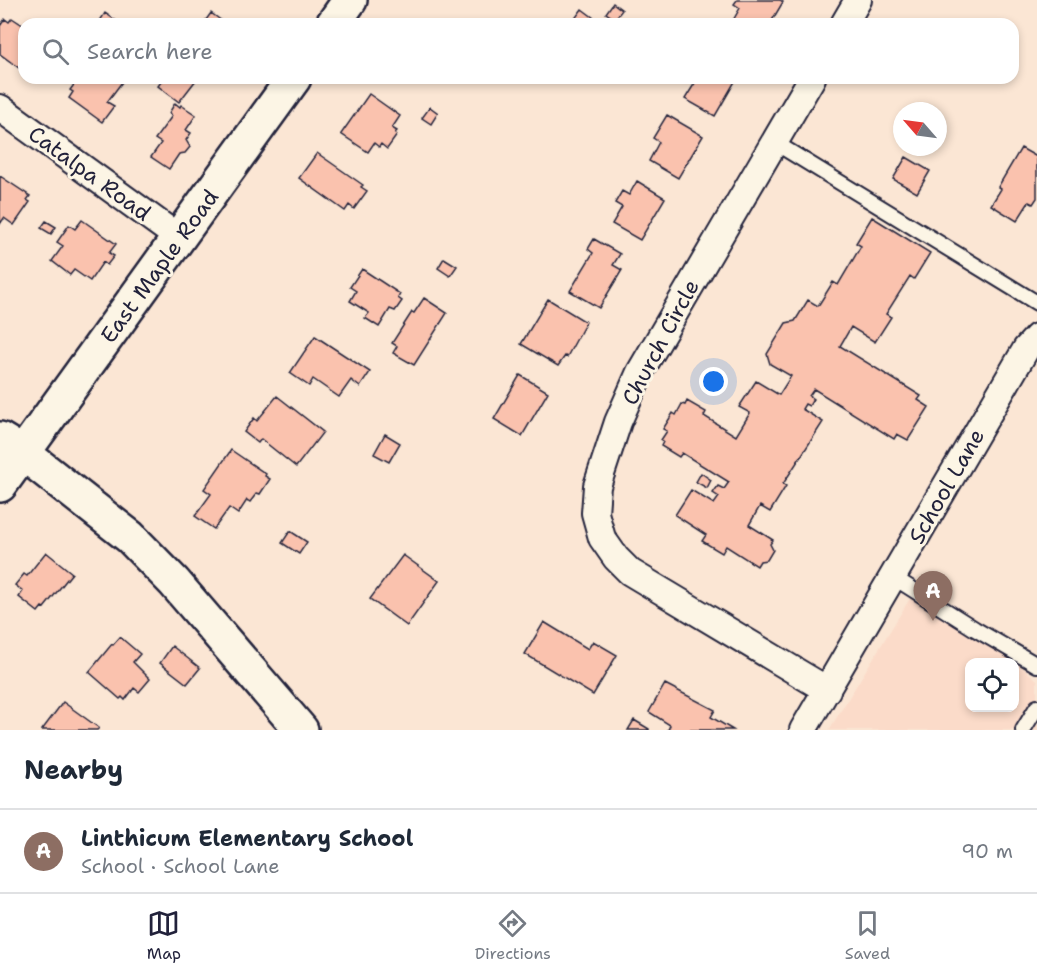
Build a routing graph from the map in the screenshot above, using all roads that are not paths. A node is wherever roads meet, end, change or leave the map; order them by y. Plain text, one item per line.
1 (350, 0) edge
2 (858, 0) edge
3 (337, 18) edge
4 (848, 18) edge
5 (290, 84) edge
6 (808, 84) edge
7 (0, 108) edge
8 (774, 142) junction
9 (179, 238) junction
10 (1037, 303) edge
11 (1037, 337) edge
12 (12, 446) edge
13 (0, 485) edge
14 (894, 577) junction
15 (1037, 665) edge
16 (827, 690) junction
17 (1037, 707) edge
18 (301, 730) edge
19 (803, 730) edge
20 (1023, 730) edge

1 - 3 main road
2 - 4 street
5 - 9 main road, East Maple Road
6 - 8 street, Church Circle
7 - 9 street, Catalpa Road
8 - 10 lane
8 - 16 street, Church Circle
9 - 12 main road, East Maple Road
11 - 14 street, School Lane
12 - 13 main road, East Maple Road
12 - 18 main road
14 - 15 lane
14 - 16 street, School Lane
16 - 19 street, School Lane
17 - 20 lane

